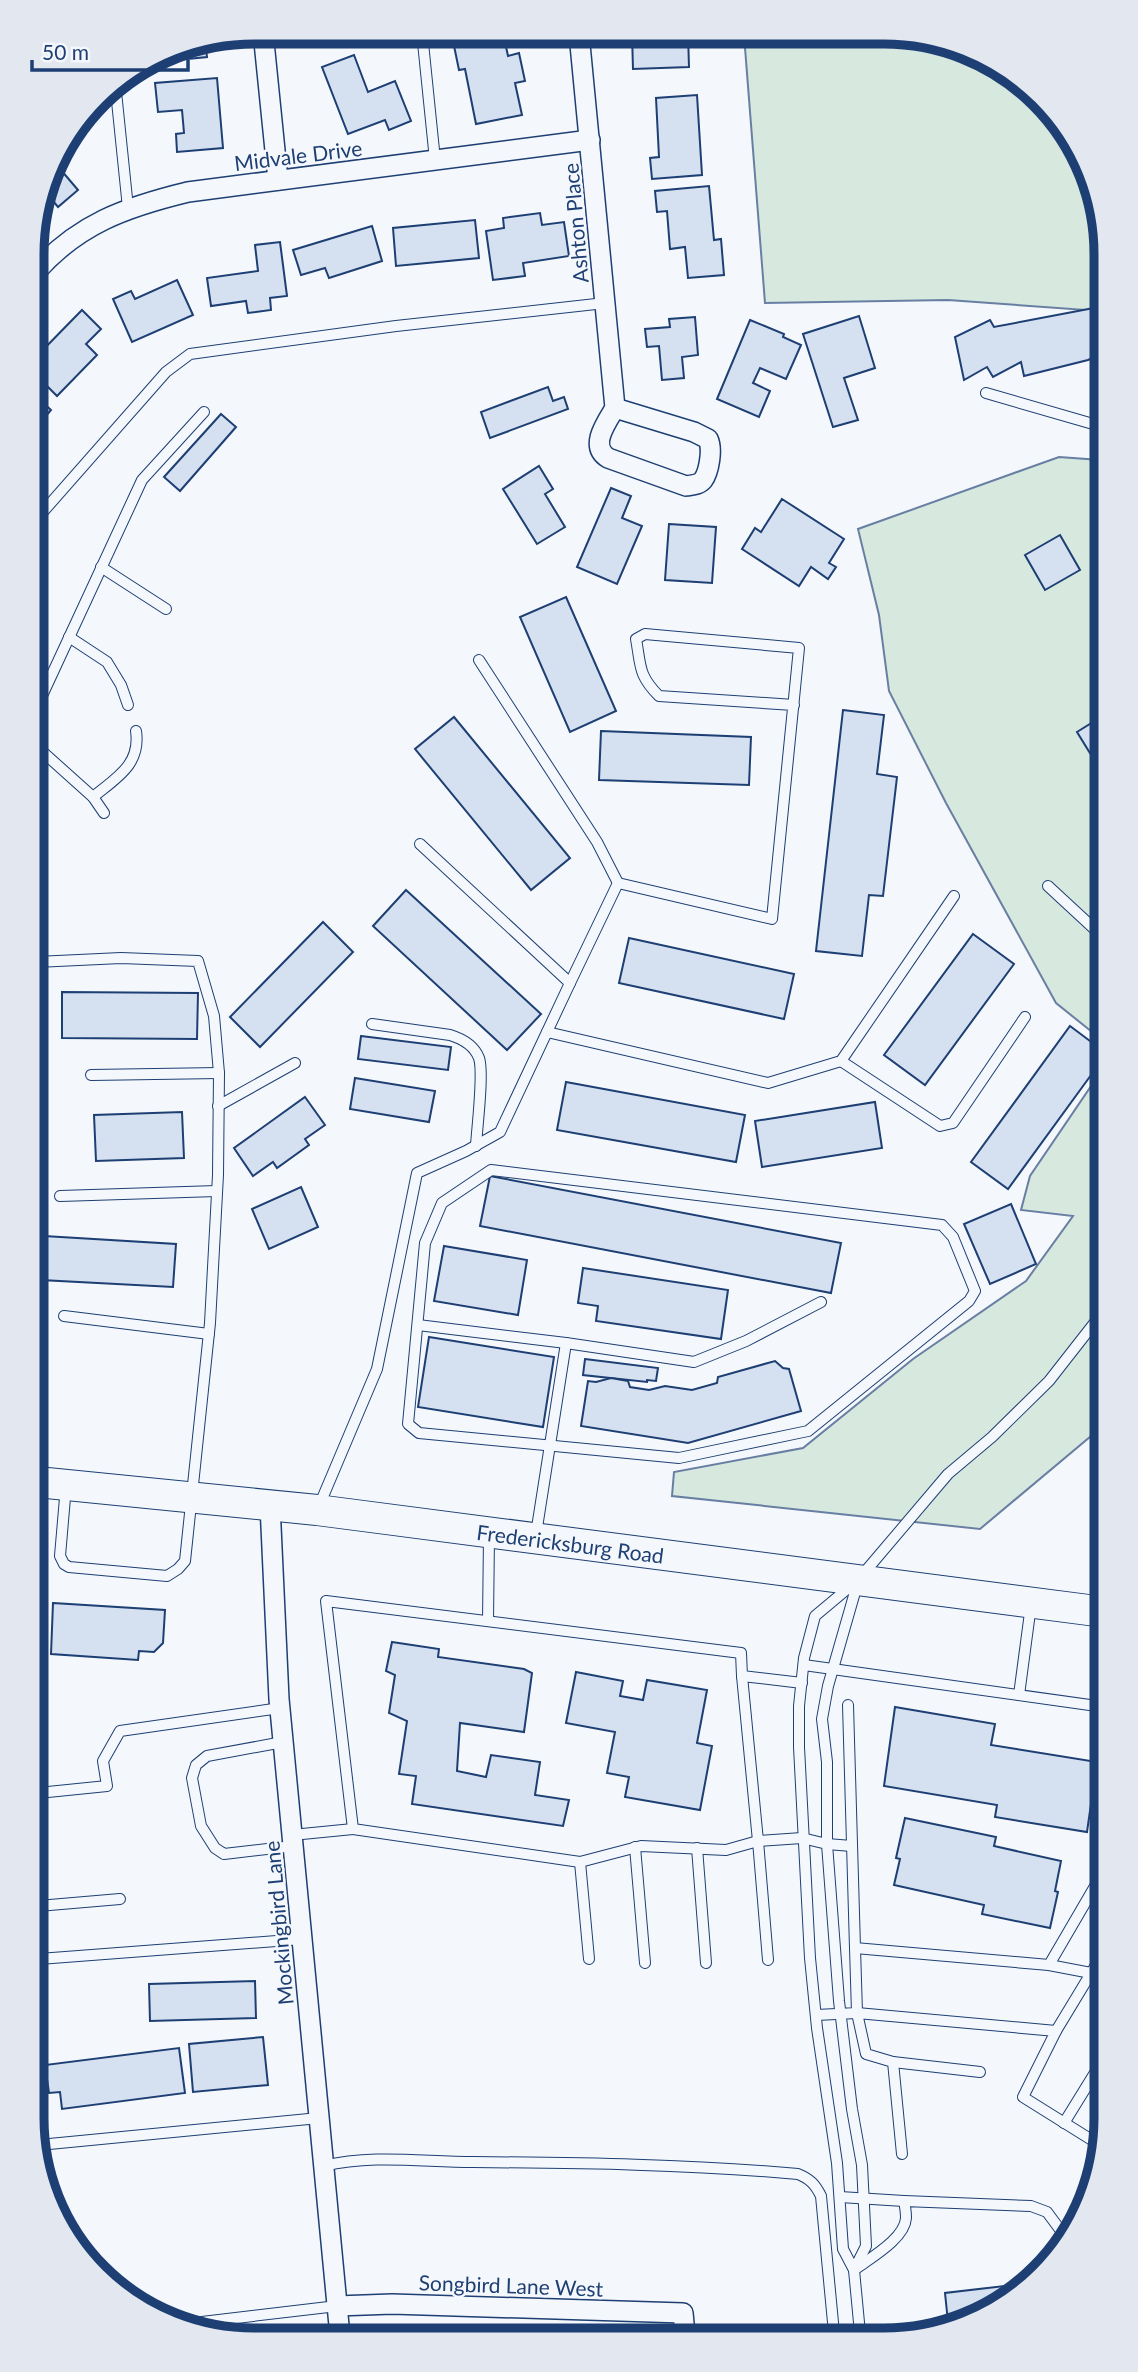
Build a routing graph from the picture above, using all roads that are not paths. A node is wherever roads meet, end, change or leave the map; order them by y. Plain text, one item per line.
1 (264, 44) edge
2 (423, 44) edge
3 (580, 44) edge
4 (116, 95) edge
5 (590, 140) junction
6 (436, 160) junction
7 (278, 180) junction
8 (128, 208) junction
9 (44, 261) edge
10 (605, 303) junction
11 (986, 393) dead end
12 (615, 408) junction
13 (204, 412) dead end
14 (1094, 424) edge
15 (44, 511) edge
16 (101, 567) junction
17 (166, 609) dead end
18 (69, 637) junction
19 (479, 660) dead end
20 (44, 691) edge
21 (128, 705) dead end
22 (793, 705) junction
23 (136, 731) dead end
24 (44, 753) edge
25 (93, 797) junction
26 (104, 813) dead end
27 (420, 844) dead end
28 (618, 883) junction
29 (1048, 886) dead end
30 (954, 895) dead end
31 (1094, 929) edge
32 (44, 962) edge
33 (570, 983) junction
34 (1025, 1017) dead end
35 (372, 1024) dead end
36 (547, 1032) junction
37 (841, 1061) junction
38 (295, 1063) dead end
39 (219, 1073) junction
40 (91, 1075) dead end
41 (218, 1106) junction
42 (476, 1146) junction
43 (217, 1191) junction
44 (60, 1196) dead end
45 (821, 1302) dead end
46 (64, 1316) dead end
47 (1094, 1323) edge
48 (418, 1325) junction
49 (209, 1334) junction
50 (566, 1343) junction
51 (550, 1448) junction
52 (52, 1484) edge
53 (191, 1498) junction
54 (270, 1505) junction
55 (317, 1510) junction
56 (489, 1532) junction
57 (536, 1538) junction
58 (858, 1580) junction
59 (1031, 1602) junction
60 (1094, 1607) edge
61 (488, 1621) junction
62 (804, 1665) junction
63 (833, 1668) junction
64 (743, 1676) junction
65 (802, 1683) junction
66 (1019, 1695) junction
67 (848, 1705) dead end
68 (1094, 1706) edge
69 (280, 1708) junction
70 (283, 1742) junction
71 (44, 1792) edge
72 (353, 1829) junction
73 (802, 1838) junction
74 (293, 1840) junction
75 (758, 1841) junction
76 (827, 1844) junction
77 (852, 1846) junction
78 (635, 1847) junction
79 (698, 1848) junction
80 (580, 1862) junction
81 (1094, 1889) edge
82 (120, 1899) dead end
83 (44, 1905) edge
84 (302, 1939) junction
85 (855, 1948) junction
86 (44, 1959) edge
87 (589, 1959) dead end
88 (768, 1960) dead end
89 (645, 1963) dead end
90 (706, 1963) dead end
91 (1049, 1965) junction
92 (1094, 1968) edge
93 (1091, 1973) junction
94 (840, 2013) junction
95 (857, 2013) junction
96 (816, 2015) junction
97 (1056, 2031) junction
98 (893, 2062) junction
99 (980, 2072) dead end
100 (1094, 2074) edge
101 (319, 2118) junction
102 (1064, 2123) junction
103 (1093, 2141) edge
104 (46, 2144) edge
105 (902, 2154) dead end
106 (324, 2166) junction
107 (840, 2197) junction
108 (864, 2197) junction
109 (904, 2201) junction
110 (1061, 2231) edge
111 (853, 2270) junction
112 (337, 2306) junction
113 (204, 2322) edge
114 (339, 2328) edge
115 (684, 2328) edge
116 (834, 2328) edge
117 (859, 2328) edge

1 - 7 street
2 - 6 lane
3 - 5 street, Ashton Place
4 - 8 lane
5 - 6 street, Midvale Drive
5 - 10 street, Ashton Place
6 - 7 street, Midvale Drive
7 - 8 street, Midvale Drive
8 - 9 street, Midvale Drive
10 - 12 street, Ashton Place
10 - 15 lane
11 - 14 lane
12 - 12 street
13 - 16 lane
16 - 17 lane
16 - 18 lane
18 - 20 lane
18 - 21 lane
19 - 28 lane
22 - 22 lane
22 - 28 lane
23 - 25 lane
24 - 25 lane
25 - 26 lane
27 - 33 lane
28 - 33 lane
29 - 31 lane
30 - 37 lane
32 - 39 lane
33 - 36 lane
34 - 37 lane
35 - 42 lane
36 - 37 lane
36 - 42 lane
38 - 41 lane
39 - 40 lane
39 - 41 lane
41 - 43 lane
42 - 55 lane
43 - 44 lane
43 - 49 lane
45 - 50 lane
46 - 49 lane
47 - 58 lane
48 - 50 lane
48 - 51 lane
48 - 51 lane
49 - 53 lane
50 - 51 lane
51 - 57 lane
52 - 53 main road, Fredericksburg Road
52 - 53 lane
53 - 54 main road, Fredericksburg Road
54 - 55 main road, Fredericksburg Road
54 - 69 street, Mockingbird Lane
55 - 56 main road, Fredericksburg Road
56 - 57 main road, Fredericksburg Road
56 - 61 lane
57 - 58 main road, Fredericksburg Road
58 - 59 main road, Fredericksburg Road
58 - 62 lane
58 - 63 lane
59 - 60 main road, Fredericksburg Road
59 - 66 lane
61 - 64 lane
61 - 72 lane
62 - 63 lane
62 - 65 lane
63 - 66 lane
63 - 76 lane
64 - 65 lane
64 - 75 lane
65 - 73 lane
66 - 68 lane
67 - 77 lane
69 - 70 street, Mockingbird Lane
69 - 71 lane
70 - 74 street, Mockingbird Lane
70 - 74 lane
72 - 74 lane
72 - 80 lane
73 - 75 lane
73 - 76 lane
73 - 96 lane
74 - 84 street, Mockingbird Lane
75 - 79 lane
75 - 88 lane
76 - 77 lane
76 - 94 lane
77 - 85 lane
78 - 79 lane
78 - 80 lane
78 - 89 lane
79 - 90 lane
80 - 87 lane
81 - 91 lane
82 - 83 lane
84 - 86 lane
84 - 101 street, Mockingbird Lane
85 - 91 lane
85 - 95 lane
91 - 93 lane
92 - 93 lane
93 - 97 lane
94 - 95 lane
94 - 96 lane
94 - 108 lane
95 - 97 lane
95 - 98 lane
96 - 107 lane
97 - 102 lane
98 - 99 lane
98 - 105 lane
100 - 102 lane
101 - 104 lane
101 - 106 street, Mockingbird Lane
102 - 103 lane
106 - 112 street, Mockingbird Lane
106 - 116 lane
107 - 108 lane
107 - 111 lane
108 - 109 lane
108 - 111 lane
109 - 110 lane
109 - 111 lane
111 - 117 lane
112 - 113 lane
112 - 114 street, Mockingbird Lane
112 - 115 street, Songbird Lane West

